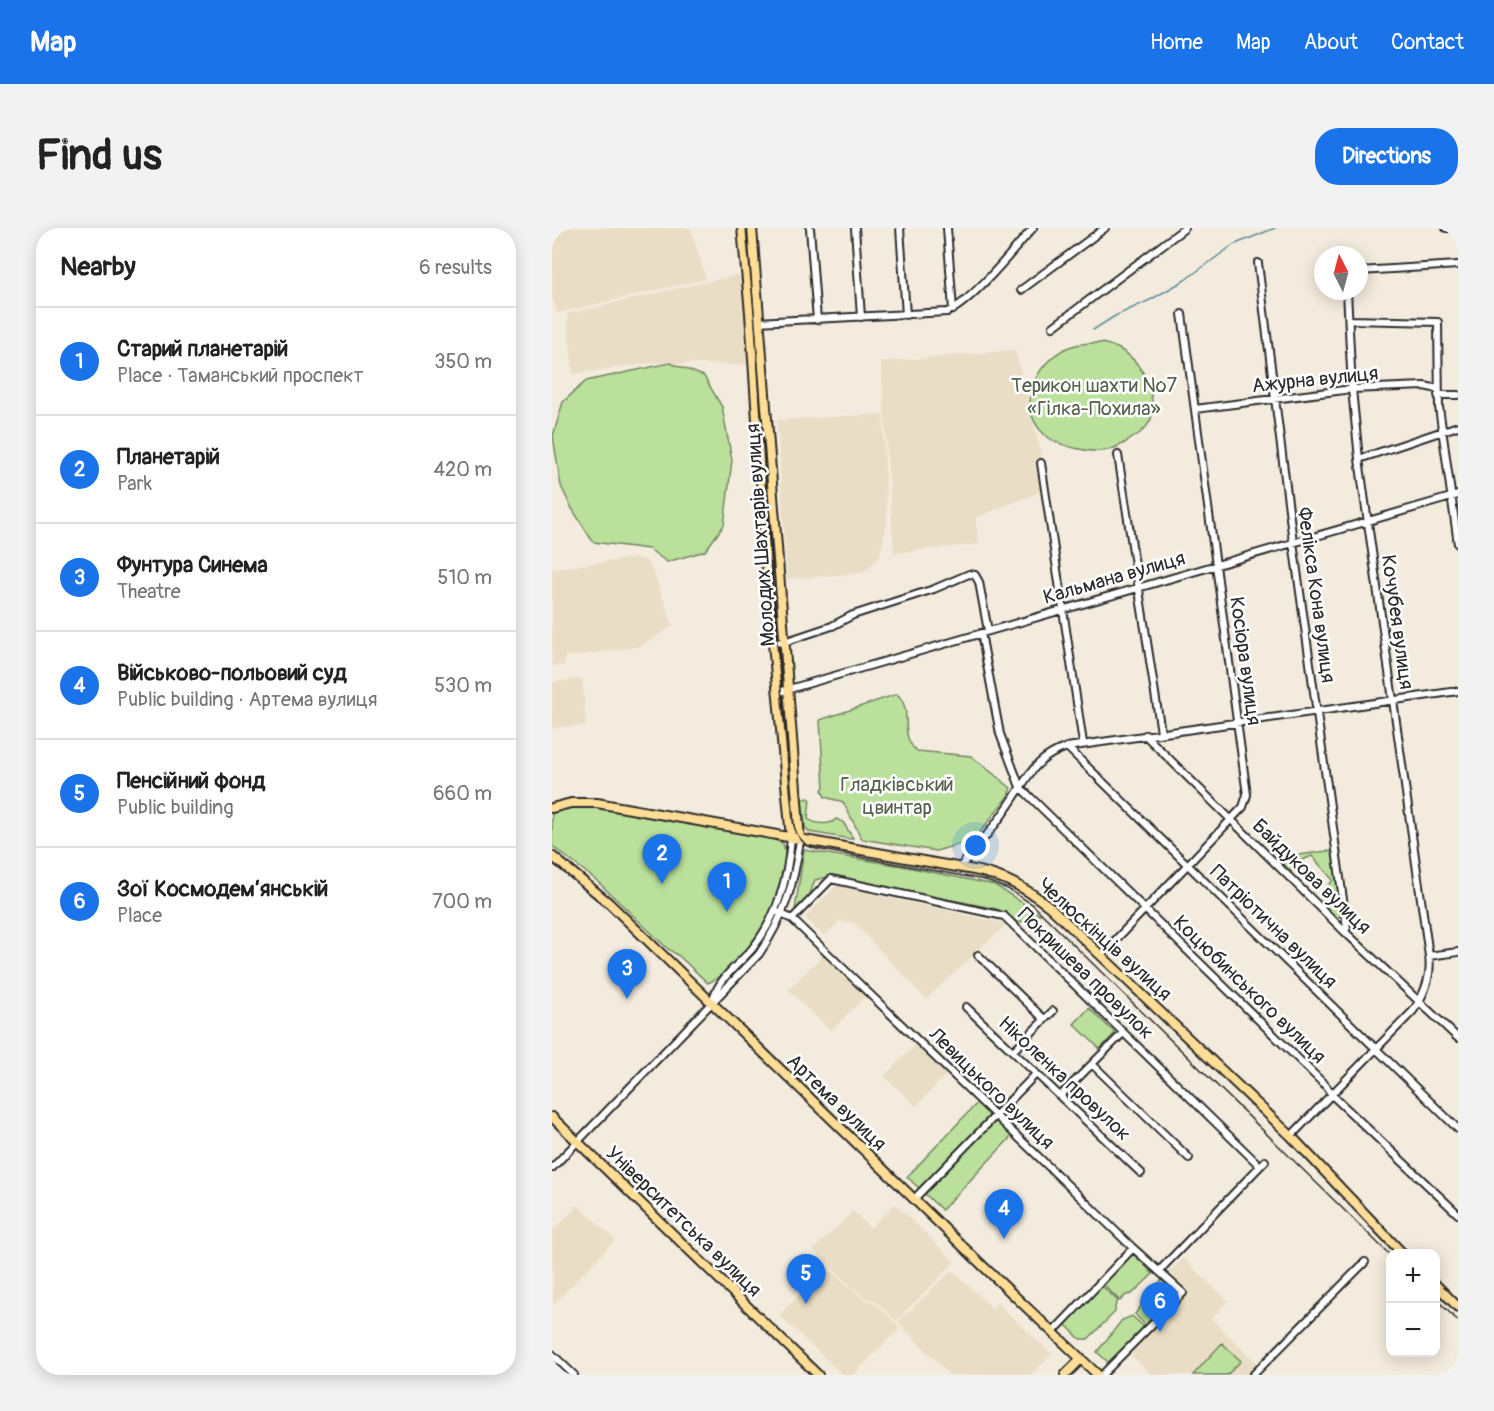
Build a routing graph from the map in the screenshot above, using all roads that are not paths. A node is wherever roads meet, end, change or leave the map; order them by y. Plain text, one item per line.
1 (742, 228) edge
2 (752, 228) edge
3 (810, 228) edge
4 (855, 228) edge
5 (900, 228) edge
6 (947, 228) edge
7 (1033, 228) edge
8 (1105, 228) edge
9 (1185, 228) edge
10 (1446, 228) edge
11 (1457, 228) edge
12 (1258, 262) dead end
13 (1458, 265) edge
14 (1368, 270) edge
15 (1021, 290) dead end
16 (1348, 300) edge
17 (953, 310) junction
18 (1182, 314) dead end
19 (906, 315) junction
20 (861, 317) junction
21 (817, 320) junction
22 (1350, 320) junction
23 (760, 322) junction
24 (751, 323) junction
25 (1053, 327) dead end
26 (1352, 389) junction
27 (1438, 392) junction
28 (1458, 395) edge
29 (1274, 399) junction
30 (1195, 410) junction
31 (1458, 426) edge
32 (1442, 432) junction
33 (1118, 454) dead end
34 (1359, 459) junction
35 (1041, 463) dead end
36 (1455, 495) edge
37 (1368, 521) junction
38 (1293, 543) junction
39 (1458, 544) edge
40 (1216, 565) junction
41 (1140, 587) junction
42 (1064, 609) junction
43 (984, 632) junction
44 (784, 642) junction
45 (773, 643) junction
46 (789, 689) junction
47 (1458, 691) edge
48 (779, 692) junction
49 (1392, 700) junction
50 (1316, 711) junction
51 (1237, 722) junction
52 (1161, 732) junction
53 (1145, 735) junction
54 (1083, 744) junction
55 (1067, 747) junction
56 (1020, 787) junction
57 (552, 808) edge
58 (1230, 820) junction
59 (791, 838) junction
60 (800, 840) junction
61 (552, 856) edge
62 (1187, 864) junction
63 (960, 867) junction
64 (1144, 909) junction
65 (775, 911) junction
66 (782, 914) junction
67 (792, 919) junction
68 (1344, 931) junction
69 (1458, 952) edge
70 (978, 955) dead end
71 (1101, 955) junction
72 (1429, 957) junction
73 (1420, 1001) junction
74 (711, 1002) junction
75 (966, 1007) dead end
76 (1053, 1011) dead end
77 (1044, 1019) junction
78 (1123, 1033) junction
79 (1458, 1038) edge
80 (1377, 1050) junction
81 (1013, 1051) junction
82 (1092, 1064) junction
83 (1036, 1074) junction
84 (1332, 1095) junction
85 (1060, 1096) junction
86 (996, 1115) junction
87 (552, 1117) edge
88 (1458, 1129) edge
89 (1291, 1136) junction
90 (577, 1141) junction
91 (1189, 1158) dead end
92 (552, 1168) edge
93 (1141, 1173) dead end
94 (914, 1199) junction
95 (1458, 1214) edge
96 (1133, 1248) junction
97 (1398, 1249) edge
98 (1365, 1262) dead end
99 (1159, 1271) junction
100 (1440, 1289) edge
101 (1458, 1307) edge
102 (1053, 1332) junction
103 (552, 1354) edge
104 (1081, 1359) junction
105 (574, 1375) edge
106 (818, 1375) edge
107 (1065, 1375) edge
108 (1100, 1375) edge
109 (1253, 1375) edge

1 - 24 main road, Молодих Шахтарів вулиця
2 - 23 main road, Молодих Шахтарів вулиця
3 - 21 street
4 - 20 street
5 - 19 street
6 - 17 street
7 - 17 street
8 - 15 street
9 - 25 street
10 - 11 street
12 - 29 street, Фелікса Кона вулиця
13 - 14 street
16 - 22 street, Кочубея вулиця
17 - 19 street
18 - 30 street, Косіора вулиця
19 - 20 street
20 - 21 street
21 - 23 street
22 - 26 street, Кочубея вулиця
22 - 27 street
23 - 24 street
23 - 44 main road, Молодих Шахтарів вулиця
24 - 45 main road, Молодих Шахтарів вулиця
26 - 27 street, Ажурна вулиця
26 - 29 street, Ажурна вулиця
26 - 34 street, Кочубея вулиця
27 - 28 street, Ажурна вулиця
27 - 32 street
29 - 30 street, Ажурна вулиця
29 - 38 street, Фелікса Кона вулиця
30 - 40 street, Косіора вулиця
31 - 32 street
32 - 34 street
32 - 36 street
33 - 41 street
34 - 37 street, Кочубея вулиця
35 - 42 street
36 - 37 street, Кальмана вулиця
36 - 39 street
37 - 38 street, Кальмана вулиця
37 - 49 street, Кочубея вулиця
38 - 40 street, Кальмана вулиця
38 - 50 street, Фелікса Кона вулиця
40 - 41 street, Кальмана вулиця
40 - 51 street, Косіора вулиця
41 - 42 street, Кальмана вулиця
41 - 52 street
42 - 43 street, Кальмана вулиця
42 - 54 street
43 - 44 street
43 - 46 street, Кальмана вулиця
43 - 56 street
44 - 45 street
44 - 46 main road, Молодих Шахтарів вулиця
45 - 48 main road, Молодих Шахтарів вулиця
46 - 48 street, Кальмана вулиця
46 - 60 main road, Молодих Шахтарів вулиця
47 - 49 street
48 - 59 main road, Молодих Шахтарів вулиця
49 - 50 street
49 - 72 street, Кочубея вулиця
50 - 51 street
50 - 68 street, Фелікса Кона вулиця
51 - 52 street
51 - 58 street, Косіора вулиця
52 - 53 street
53 - 54 street
53 - 58 street, Байдукова вулиця
54 - 55 street
55 - 56 street
55 - 62 street, Патріотична вулиця
56 - 63 street
56 - 64 street, Коцюбинського вулиця
57 - 59 main road, Челюскінців вулиця
58 - 62 street, Косіора вулиця
58 - 68 street, Байдукова вулиця
59 - 60 main road, Челюскінців вулиця
59 - 65 street
60 - 63 main road, Челюскінців вулиця
60 - 66 street
61 - 74 main road, Артема вулиця
62 - 64 street, Косіора вулиця
62 - 80 street, Патріотична вулиця
63 - 71 main road, Челюскінців вулиця
64 - 71 street, Косіора вулиця
64 - 84 street, Коцюбинського вулиця
65 - 66 street, Левицького вулиця
65 - 74 street
66 - 67 street, Левицького вулиця
66 - 74 street
67 - 78 street, Покришева провулок
67 - 86 street, Левицького вулиця
68 - 73 street, Байдукова вулиця
69 - 72 street
70 - 77 street
71 - 89 main road, Челюскінців вулиця
72 - 73 street, Кочубея вулиця
73 - 79 street, Байдукова вулиця
73 - 80 street
74 - 90 street
74 - 94 main road, Артема вулиця
75 - 81 street, Ніколенка провулок
76 - 77 street
77 - 81 street
78 - 82 street
78 - 99 street, Покришева провулок
80 - 84 street
80 - 88 street, Патріотична вулиця
81 - 83 street, Ніколенка провулок
82 - 85 street
82 - 91 street
83 - 85 street, Ніколенка провулок
83 - 86 street
84 - 89 street
84 - 95 street, Коцюбинського вулиця
85 - 93 street, Ніколенка провулок
86 - 94 street
86 - 96 street, Левицького вулиця
87 - 90 main road, Університетська вулиця
89 - 97 main road, Челюскінців вулиця
90 - 92 street
90 - 106 main road, Університетська вулиця
94 - 102 main road, Артема вулиця
96 - 99 street, Левицького вулиця
96 - 102 street
98 - 109 street
99 - 108 street, Левицького вулиця
100 - 101 main road
102 - 104 main road, Артема вулиця
103 - 105 street
104 - 107 main road
104 - 108 main road, Артема вулиця

